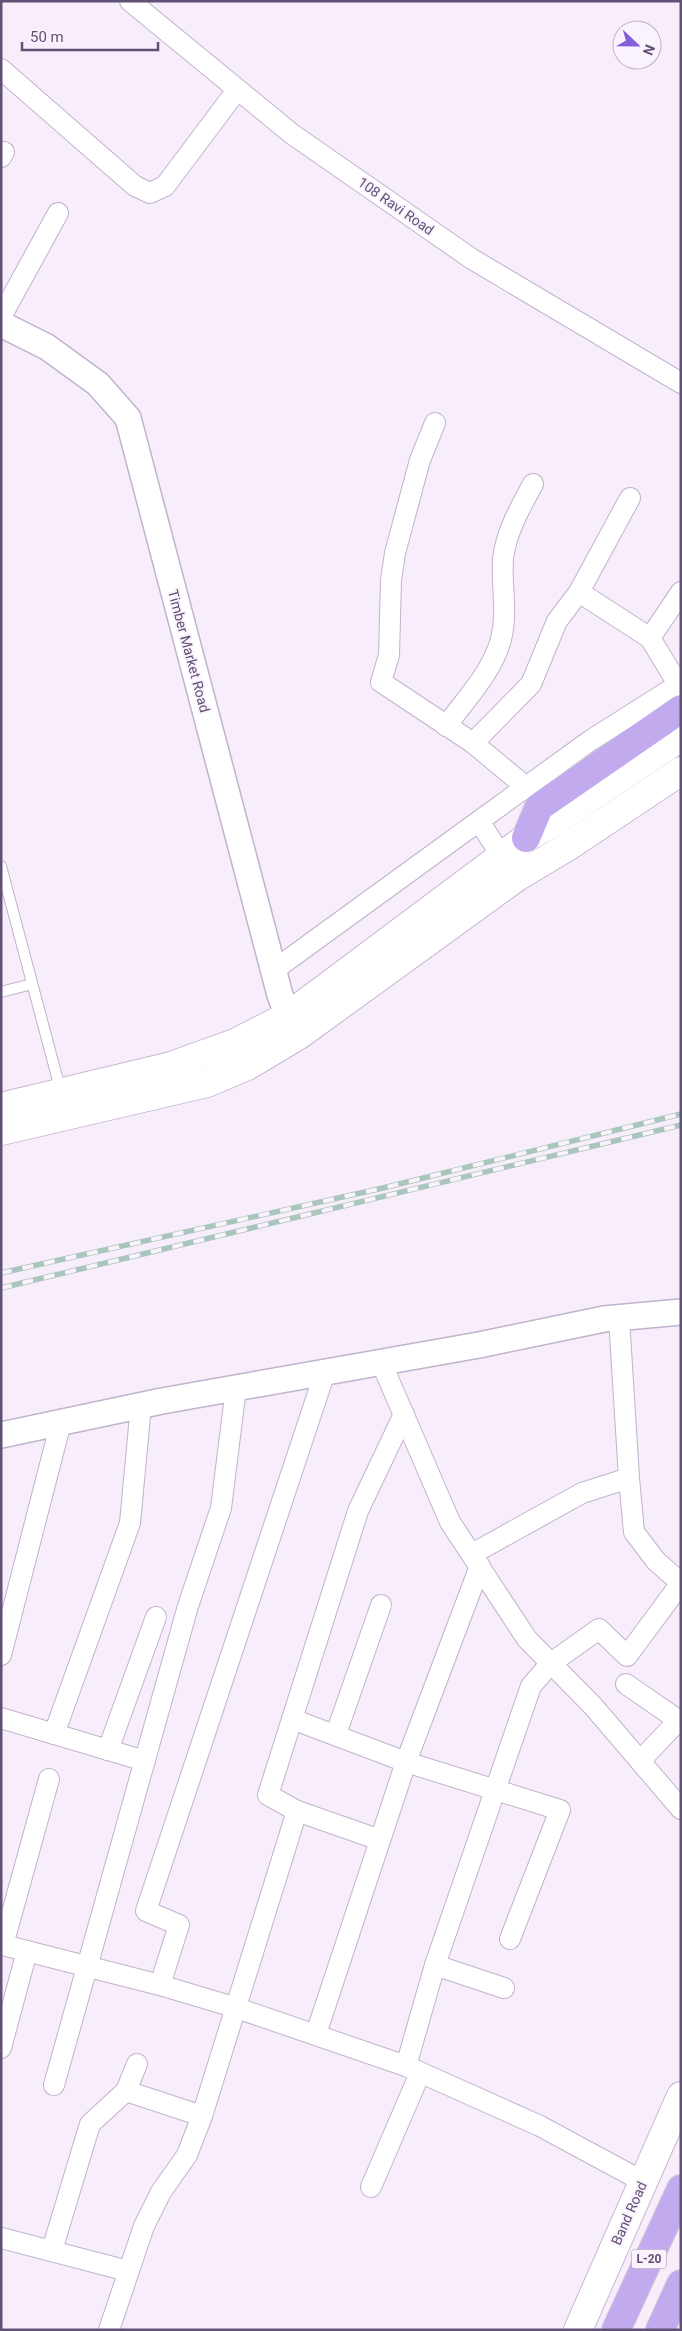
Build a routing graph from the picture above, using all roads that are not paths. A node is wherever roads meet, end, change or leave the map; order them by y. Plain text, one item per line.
1 (130, 1) edge
2 (1, 69) edge
3 (237, 90) junction
4 (58, 213) dead end
5 (1, 317) edge
6 (1, 324) edge
7 (681, 383) edge
8 (435, 423) dead end
9 (533, 484) dead end
10 (630, 498) dead end
11 (579, 592) junction
12 (681, 592) edge
13 (650, 638) junction
14 (680, 692) edge
15 (446, 726) junction
16 (681, 737) edge
17 (473, 743) junction
18 (681, 771) edge
19 (539, 806) junction
20 (479, 821) junction
21 (526, 838) joint
22 (567, 847) junction
23 (1, 866) edge
24 (510, 867) junction
25 (274, 970) junction
26 (32, 984) junction
27 (1, 992) edge
28 (294, 1025) junction
29 (62, 1092) junction
30 (1, 1107) edge
31 (1, 1131) edge
32 (681, 1312) edge
33 (619, 1318) junction
34 (381, 1362) junction
35 (325, 1372) junction
36 (236, 1388) junction
37 (141, 1405) junction
38 (404, 1414) junction
39 (61, 1422) junction
40 (1, 1435) edge
41 (629, 1478) junction
42 (476, 1560) junction
43 (681, 1583) edge
44 (381, 1605) dead end
45 (156, 1617) dead end
46 (1, 1655) edge
47 (551, 1663) junction
48 (626, 1684) dead end
49 (1, 1718) edge
50 (292, 1719) junction
51 (680, 1721) edge
52 (54, 1734) junction
53 (336, 1734) junction
54 (108, 1750) junction
55 (145, 1761) junction
56 (640, 1761) junction
57 (406, 1762) junction
58 (49, 1779) dead end
59 (495, 1791) junction
60 (681, 1809) edge
61 (297, 1811) junction
62 (380, 1840) junction
63 (510, 1938) dead end
64 (26, 1951) junction
65 (435, 1965) junction
66 (87, 1967) junction
67 (160, 1986) junction
68 (504, 1988) dead end
69 (237, 2008) junction
70 (316, 2034) junction
71 (1, 2048) edge
72 (137, 2064) dead end
73 (413, 2069) junction
74 (54, 2085) dead end
75 (126, 2091) junction
76 (681, 2096) edge
77 (202, 2116) junction
78 (642, 2181) junction
79 (371, 2187) dead end
80 (681, 2189) edge
81 (1, 2238) edge
82 (52, 2250) junction
83 (128, 2271) junction
84 (681, 2284) edge
85 (110, 2330) edge
86 (578, 2330) edge
87 (616, 2330) edge
88 (660, 2330) edge

1 - 3 street, 108 Ravi Road
2 - 3 street
3 - 7 street, 108 Ravi Road
4 - 5 street
6 - 25 street, Timber Market Road
8 - 15 street
9 - 15 street
10 - 11 street
11 - 13 street
11 - 17 street
12 - 13 street
13 - 14 street
14 - 19 highway
15 - 17 street
16 - 19 main road
17 - 19 street
18 - 22 main road
19 - 20 street
19 - 21 highway
19 - 22 main road
20 - 24 street
20 - 25 street
21 - 24 main road
22 - 24 main road
23 - 26 lane
24 - 28 main road
25 - 28 street, Timber Market Road
26 - 27 lane
26 - 29 lane
28 - 29 main road
28 - 31 main road
29 - 30 main road
32 - 33 street
33 - 34 street
33 - 41 street
34 - 35 street
34 - 38 street
35 - 36 street
35 - 67 street
36 - 37 street
36 - 55 street
37 - 39 street
37 - 52 street
38 - 42 street
38 - 50 street
39 - 40 street
39 - 46 street
41 - 42 street
41 - 43 street
42 - 47 street
42 - 57 street
43 - 47 street
44 - 53 street
45 - 54 street
47 - 56 street
47 - 59 street
48 - 51 street
49 - 52 street
50 - 53 street
50 - 61 street
51 - 56 street
52 - 54 street
53 - 57 street
54 - 55 street
55 - 66 street
56 - 60 street
57 - 59 street
57 - 62 street
58 - 64 street
59 - 63 street
59 - 65 street
61 - 62 street
61 - 69 street
62 - 70 street
64 - 66 street
64 - 71 street
65 - 68 street
65 - 73 street
66 - 67 street
66 - 74 street
67 - 69 street
69 - 70 street
69 - 77 street
70 - 73 street
72 - 75 street
73 - 78 street
73 - 79 street
75 - 77 street
75 - 82 street
76 - 78 main road, Band Road
77 - 83 street
78 - 86 main road, Band Road
80 - 87 highway, L-20
81 - 82 street
82 - 83 street
83 - 85 street
84 - 88 highway

